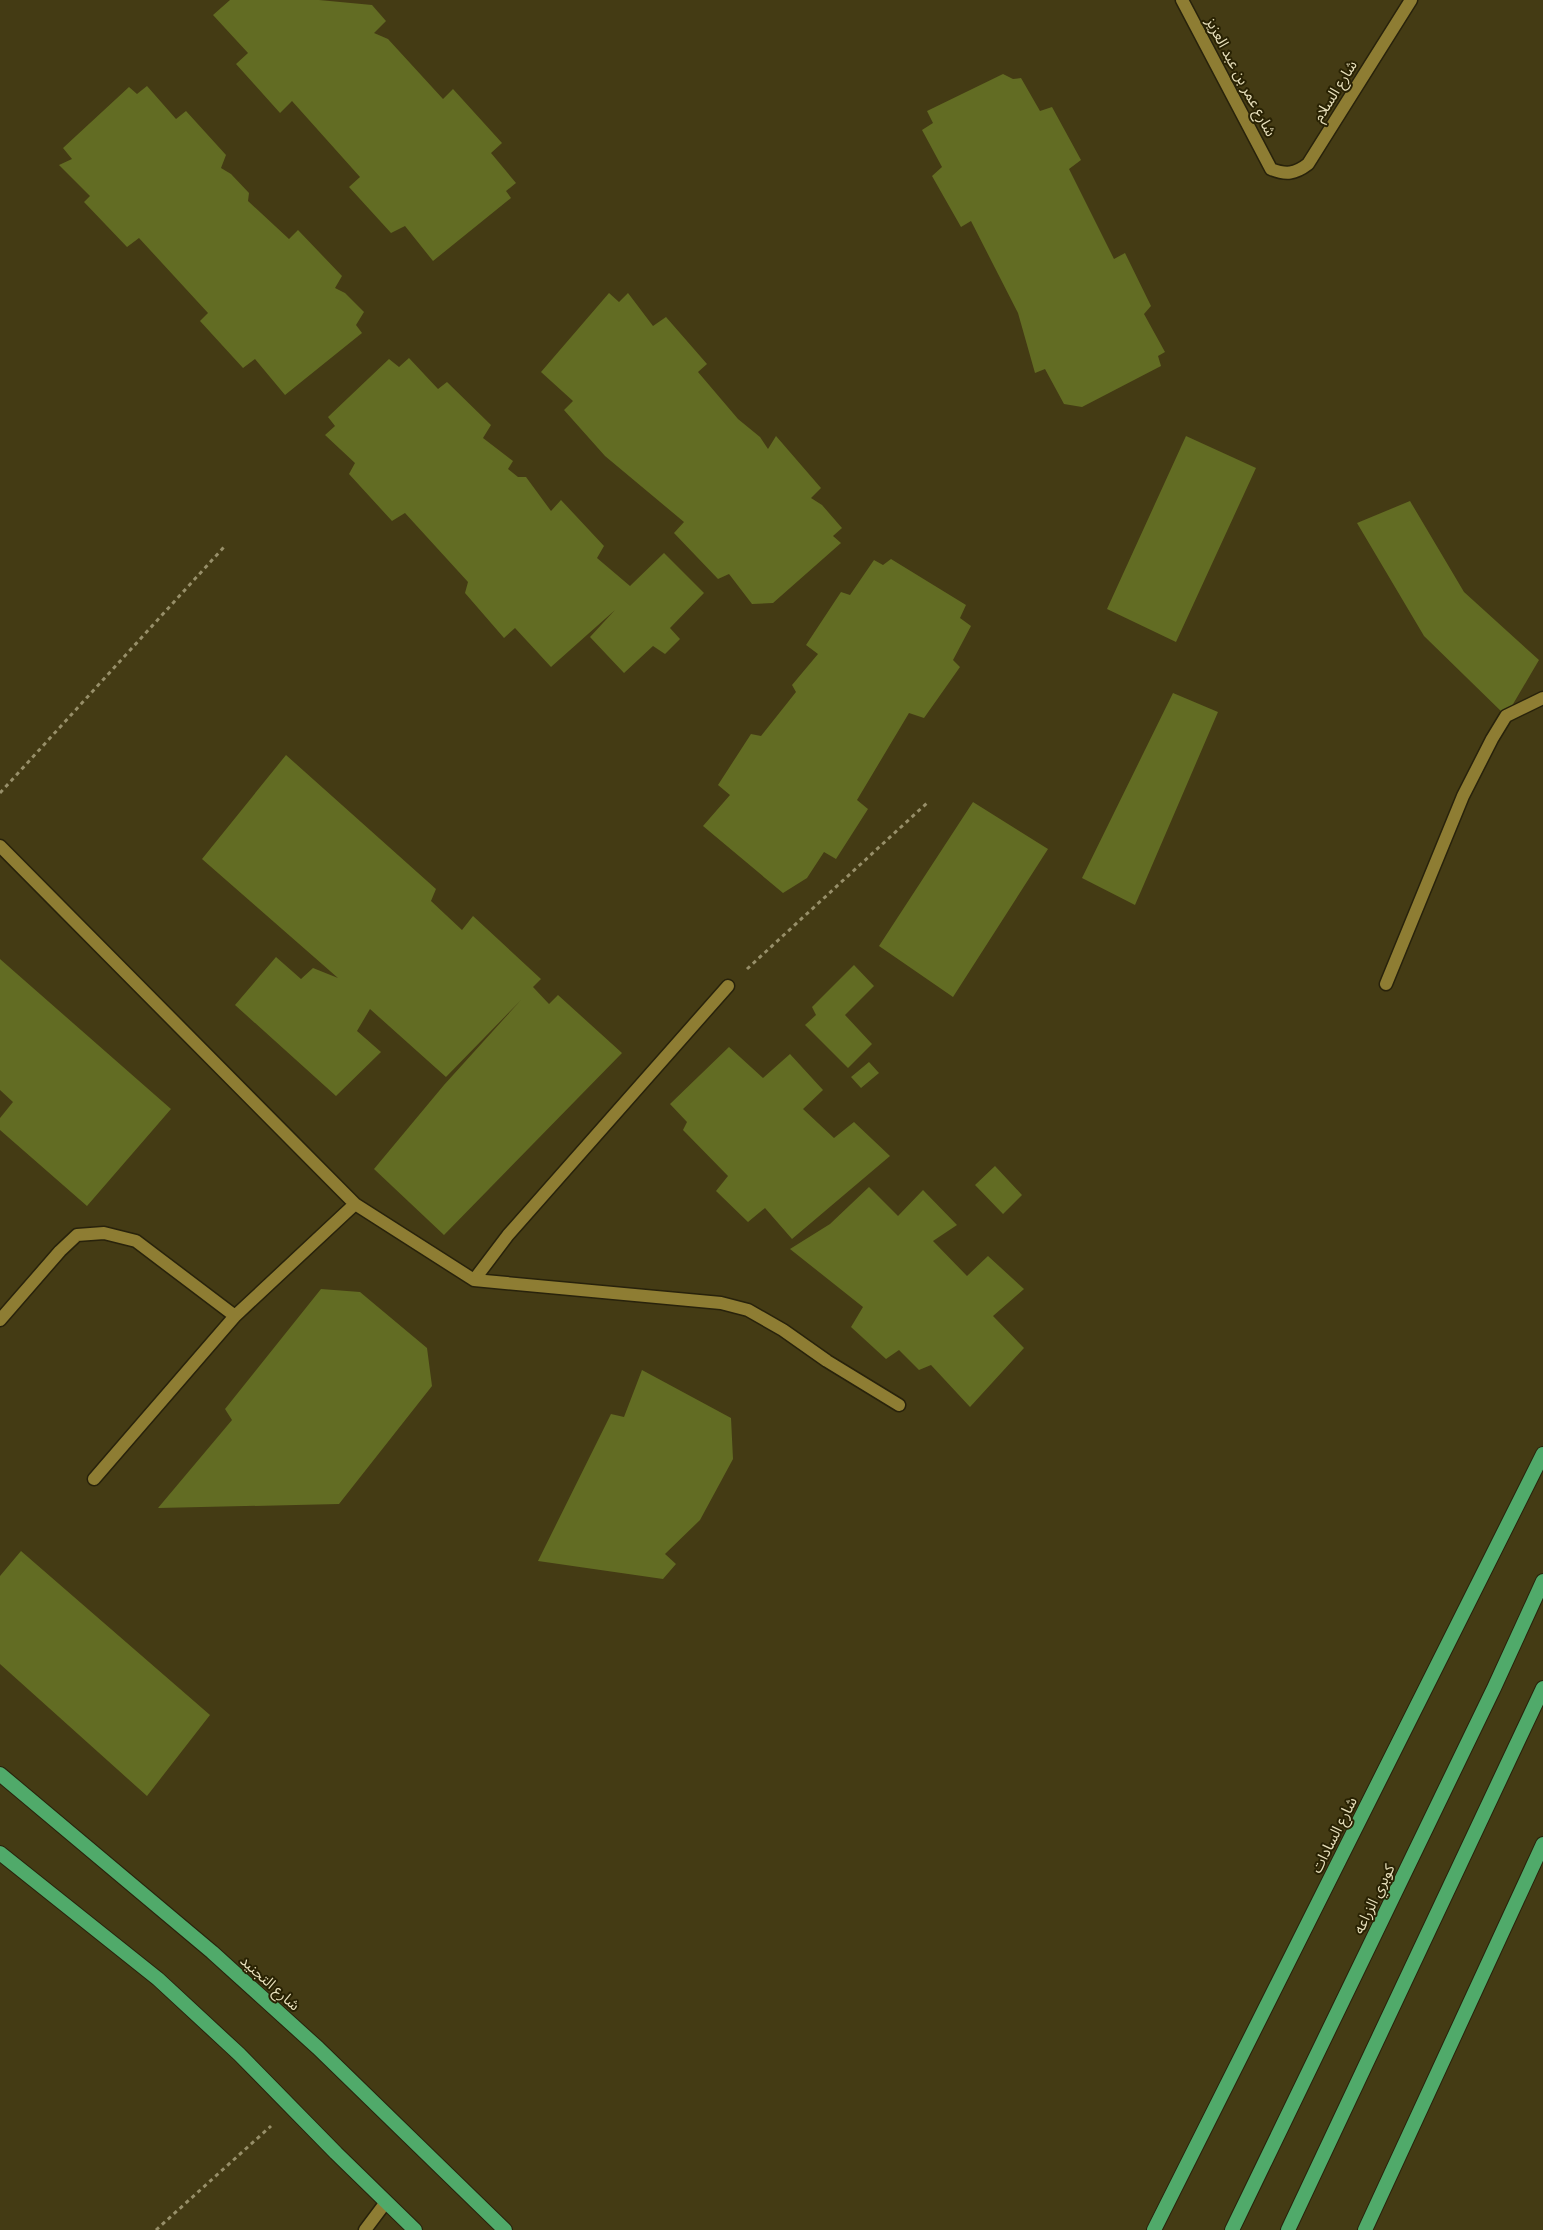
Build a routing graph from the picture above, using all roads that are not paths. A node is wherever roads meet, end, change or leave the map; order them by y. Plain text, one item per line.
1 (1182, 0) edge
2 (1411, 0) edge
3 (1271, 169) joint
4 (1543, 698) edge
5 (0, 846) edge
6 (1386, 984) dead end
7 (728, 986) road end
8 (355, 1204) junction
9 (474, 1280) junction
10 (235, 1316) junction
11 (0, 1320) edge
12 (899, 1405) dead end
13 (1543, 1454) edge
14 (94, 1480) dead end
15 (1543, 1581) edge
16 (1543, 1688) edge
17 (0, 1774) edge
18 (1543, 1844) edge
19 (0, 1853) edge
20 (386, 2202) junction
21 (366, 2230) edge
22 (415, 2230) edge
23 (505, 2230) edge
24 (1154, 2230) edge
25 (1232, 2230) edge
26 (1288, 2230) edge
27 (1365, 2230) edge

1 - 3 street, شارع عمر بن عبد العزيز
2 - 3 street, شارع السلام
4 - 6 street
5 - 8 street
7 - 9 street
8 - 9 street
8 - 10 street
9 - 12 street
10 - 11 street
10 - 14 street
13 - 24 highway, شارع السادات
15 - 25 highway, كوبري الزراعه
16 - 26 highway
17 - 23 highway, شارع التجنيد
18 - 27 highway
19 - 20 highway
20 - 21 street
20 - 22 highway

